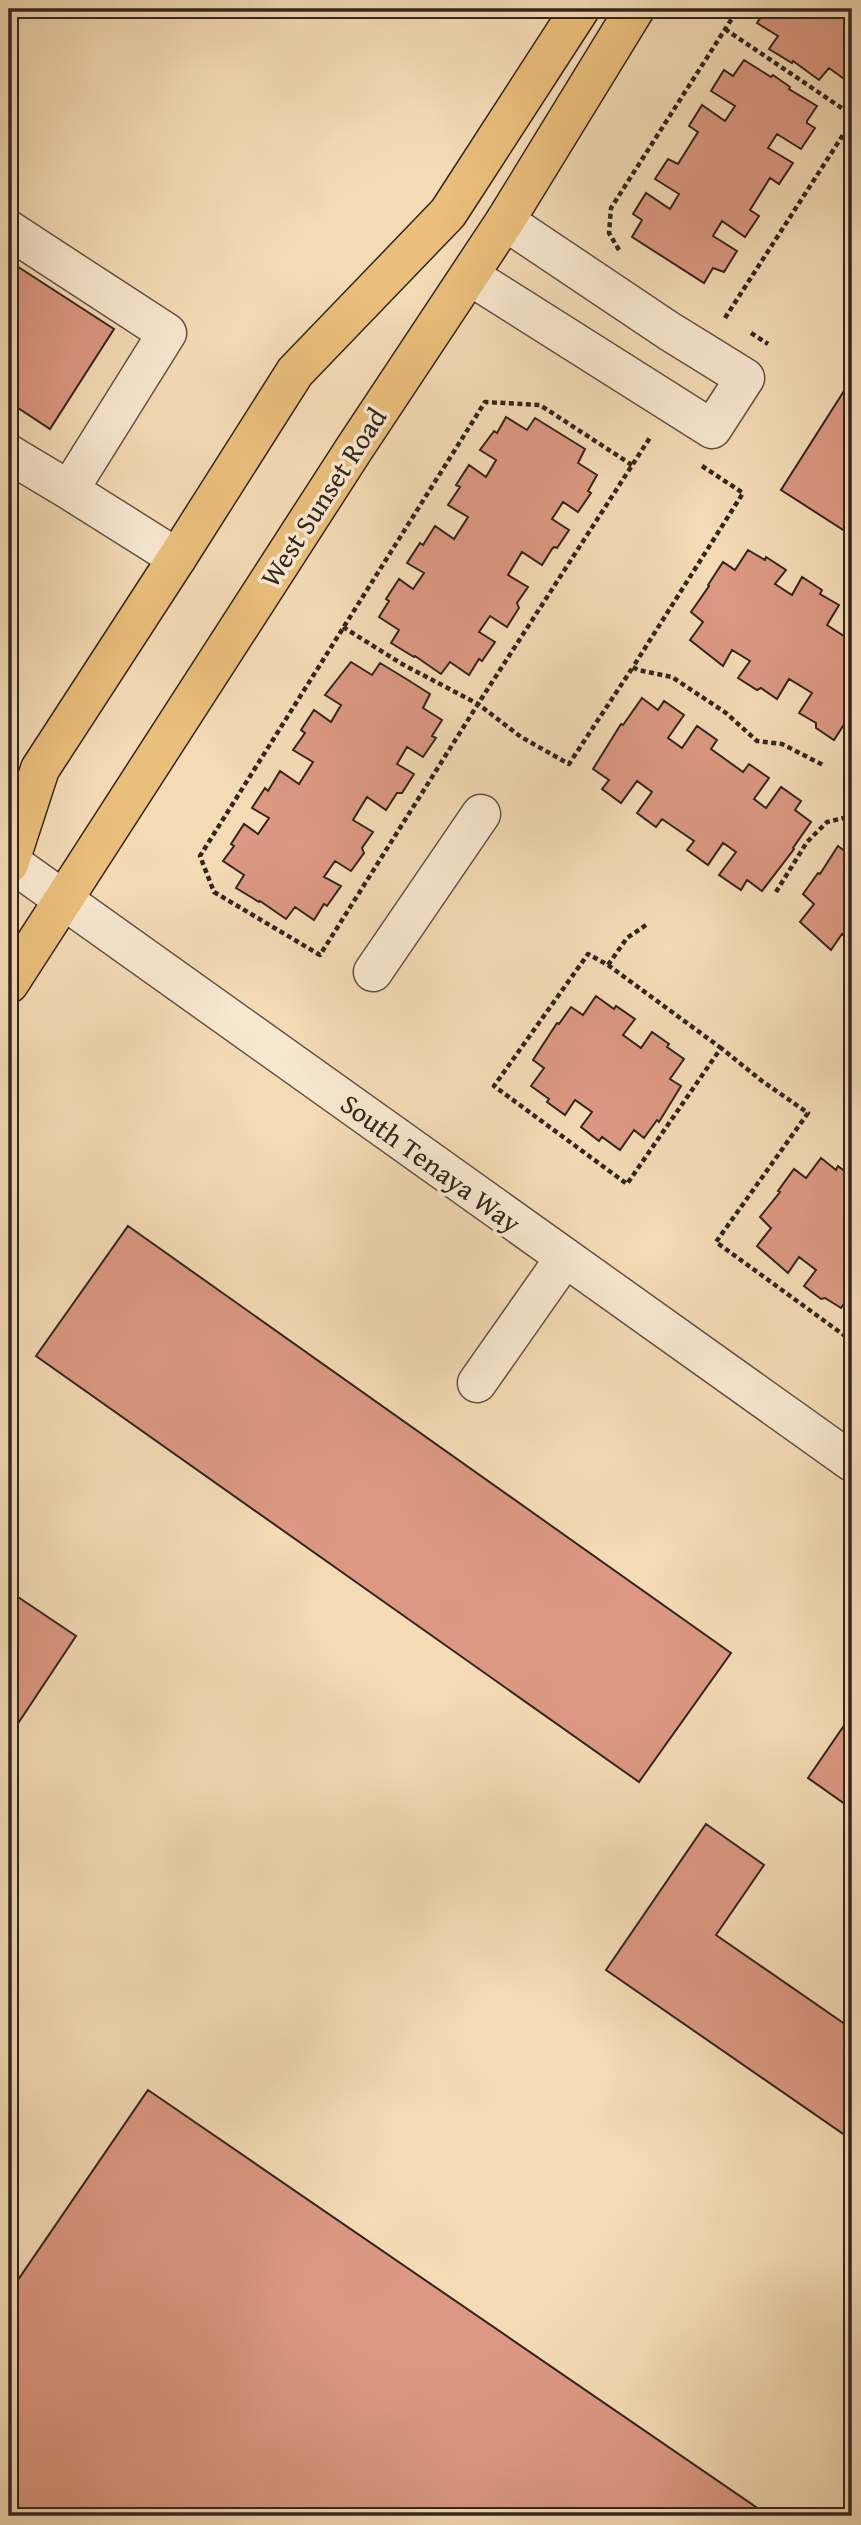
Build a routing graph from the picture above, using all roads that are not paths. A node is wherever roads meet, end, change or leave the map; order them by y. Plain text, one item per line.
1 (580, 9) edge
2 (635, 9) edge
3 (505, 221) junction
4 (9, 230) edge
5 (470, 276) junction
6 (626, 303) junction
7 (594, 353) junction
8 (9, 454) edge
9 (69, 491) junction
10 (177, 558) junction
11 (481, 814) dead end
12 (9, 862) edge
13 (62, 898) junction
14 (373, 972) dead end
15 (9, 984) edge
16 (565, 1259) junction
17 (477, 1383) dead end
18 (852, 1462) edge

1 - 10 main road
2 - 3 main road, West Sunset Road
3 - 5 main road, West Sunset Road
3 - 6 street
4 - 9 street
5 - 7 street
5 - 13 main road, West Sunset Road
6 - 7 street
6 - 7 street
8 - 9 street
9 - 10 street
10 - 12 main road
11 - 14 street
12 - 13 street, South Tenaya Way
13 - 15 main road, West Sunset Road
13 - 16 street, South Tenaya Way
16 - 17 street
16 - 18 street, South Tenaya Way

